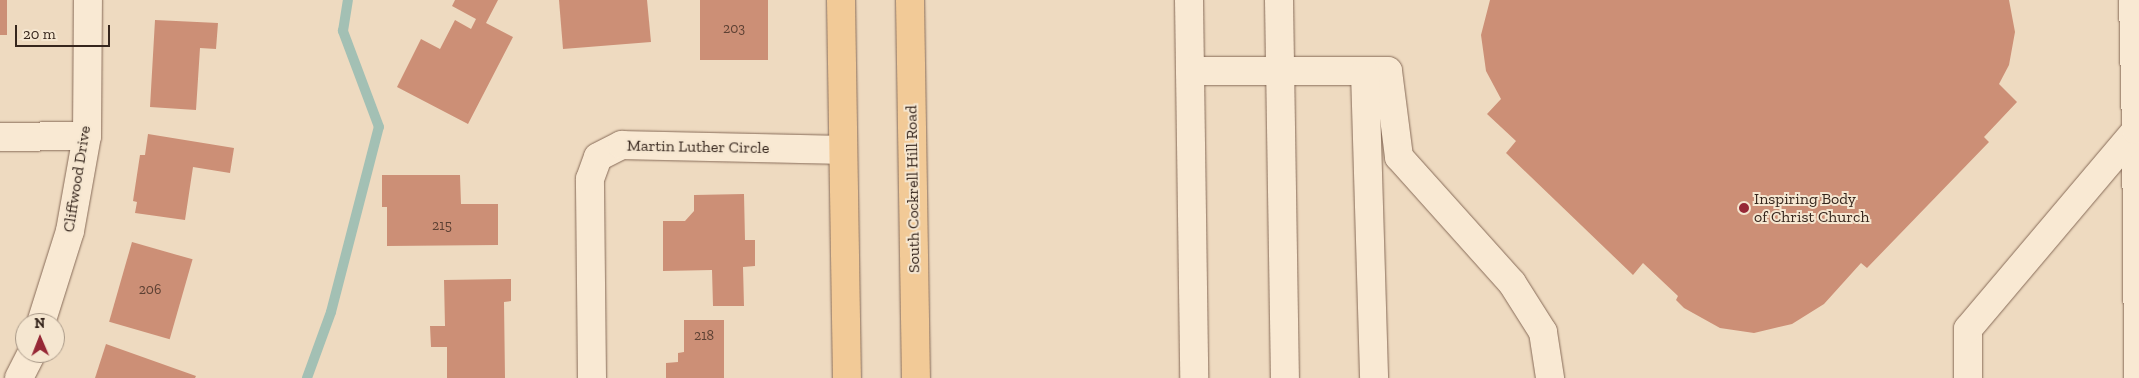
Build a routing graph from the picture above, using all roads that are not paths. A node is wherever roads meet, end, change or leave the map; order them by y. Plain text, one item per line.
1 (88, 0) edge
2 (841, 0) edge
3 (910, 0) edge
4 (1189, 0) edge
5 (1279, 0) edge
6 (2135, 2) edge
7 (2136, 46) edge
8 (1190, 71) junction
9 (1280, 72) junction
10 (1365, 72) junction
11 (2136, 130) junction
12 (87, 136) junction
13 (0, 137) edge
14 (843, 150) junction
15 (45, 313) edge
16 (27, 363) edge
17 (19, 378) edge
18 (592, 378) edge
19 (847, 378) edge
20 (916, 378) edge
21 (1194, 378) edge
22 (1285, 378) edge
23 (1374, 378) edge
24 (1550, 378) edge
25 (1968, 378) edge
26 (2138, 378) edge

1 - 12 street, Cliffwood Drive
2 - 14 main road
3 - 20 main road, South Cockrell Hill Road
4 - 8 street
5 - 9 street
6 - 7 street
7 - 11 street
8 - 9 street
8 - 21 street
9 - 10 street
9 - 22 street
10 - 23 street
10 - 24 street
11 - 25 street
11 - 26 street
12 - 13 street
12 - 15 street, Cliffwood Drive
14 - 18 street, Martin Luther Circle
14 - 19 main road
16 - 17 street

